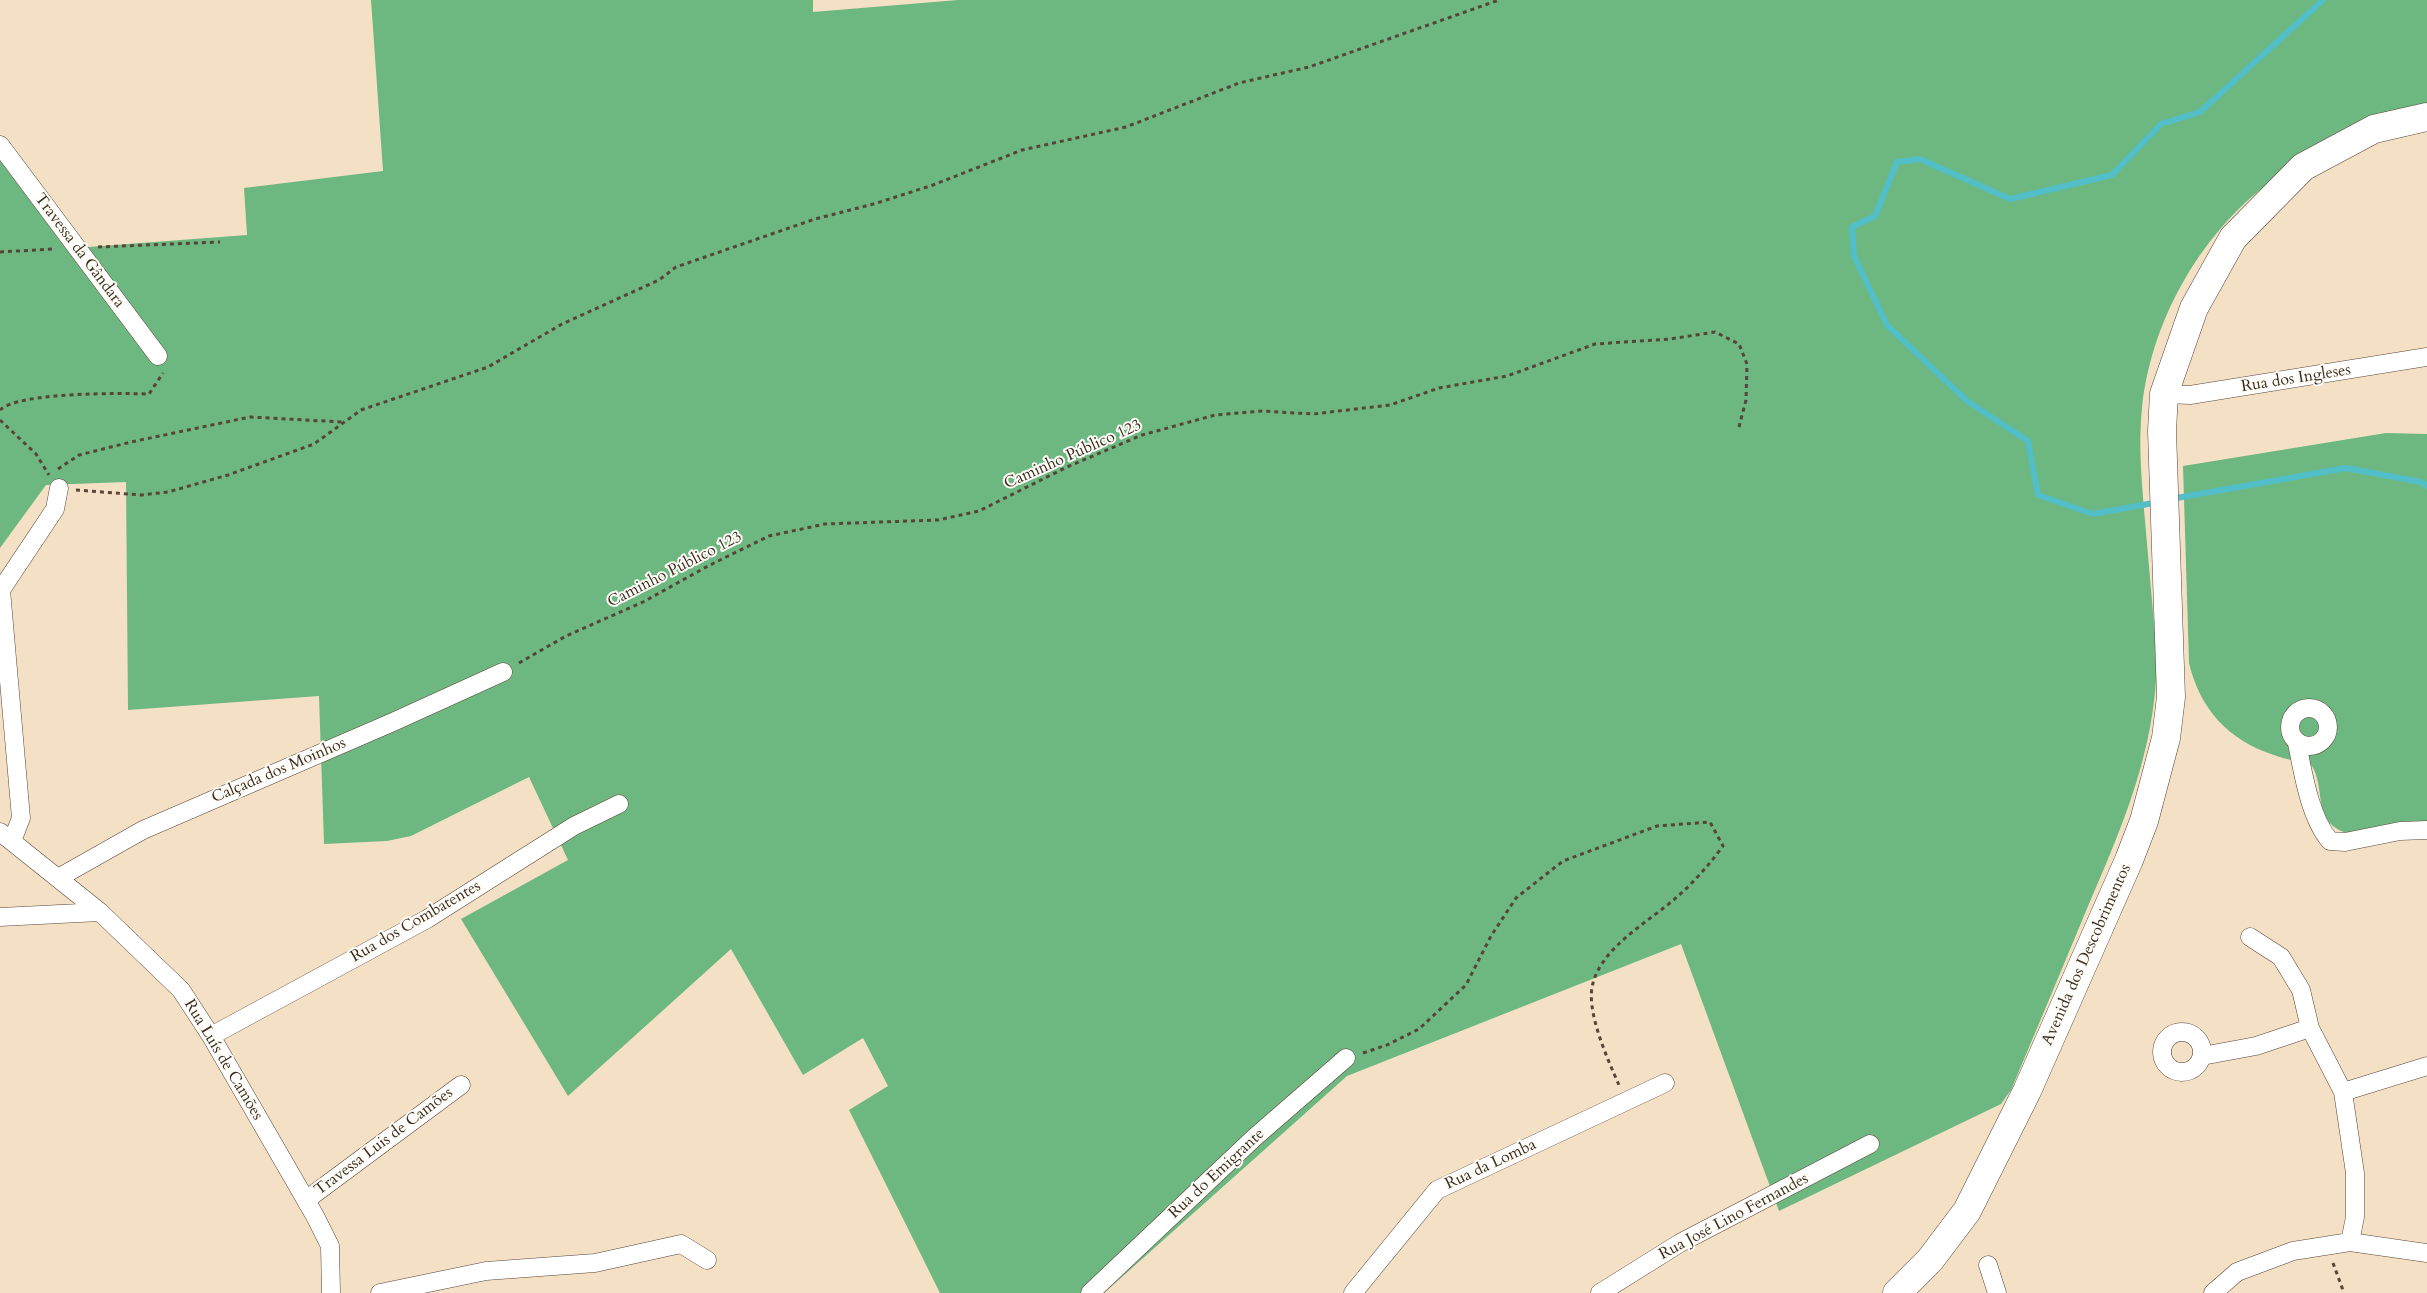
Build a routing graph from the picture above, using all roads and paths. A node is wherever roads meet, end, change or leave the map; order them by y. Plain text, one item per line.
1 (1499, 0) edge
2 (2427, 117) edge
3 (0, 145) edge
4 (220, 242) dead end
5 (75, 248) junction
6 (0, 252) edge
7 (158, 356) joint
8 (2427, 357) edge
9 (2164, 394) junction
10 (0, 410) edge
11 (0, 420) edge
12 (344, 422) junction
13 (1739, 427) dead end
14 (54, 482) junction
15 (503, 672) joint
16 (2297, 743) dead end
17 (619, 804) dead end
18 (2427, 830) edge
19 (6, 836) edge
20 (58, 878) junction
21 (100, 912) junction
22 (0, 917) edge
23 (2250, 937) dead end
24 (2310, 1028) junction
25 (212, 1036) junction
26 (2202, 1056) dead end
27 (1346, 1058) joint
28 (2427, 1066) edge
29 (1665, 1083) dead end
30 (461, 1085) dead end
31 (2343, 1092) junction
32 (1627, 1101) junction
33 (1870, 1144) dead end
34 (306, 1200) junction
35 (2350, 1242) junction
36 (2328, 1246) junction
37 (2427, 1253) edge
38 (707, 1260) dead end
39 (1988, 1265) dead end
40 (331, 1293) edge
41 (380, 1293) edge
42 (1090, 1293) edge
43 (1353, 1293) edge
44 (1600, 1293) edge
45 (1897, 1293) edge
46 (1997, 1293) edge
47 (2213, 1293) edge
48 (2344, 1293) edge

1 - 12 path
2 - 9 main road, Avenida dos Descobrimentos
3 - 5 street, Travessa da Gândara
4 - 5 path
5 - 6 path
5 - 7 street, Travessa da Gândara
7 - 10 path
8 - 9 street, Rua dos Ingleses
9 - 45 main road, Avenida dos Descobrimentos
11 - 14 path
12 - 14 path
12 - 14 path
13 - 15 path, Caminho Público 123
14 - 19 street
15 - 20 street, Calçada dos Moinhos
16 - 18 street
17 - 25 street, Rua dos Combatentes
19 - 20 street, Rua Luís de Camões
20 - 21 street, Rua Luís de Camões
21 - 22 street
21 - 25 street, Rua Luís de Camões
23 - 24 street
24 - 26 street
24 - 31 street
25 - 34 street, Rua Luís de Camões
27 - 32 path
27 - 42 street, Rua do Emigrante
28 - 31 street
29 - 32 street, Rua da Lomba
30 - 34 street, Travessa Luis de Camões
31 - 35 street
32 - 43 street, Rua da Lomba
33 - 44 street, Rua José Lino Fernandes
34 - 40 street, Rua Luís de Camões
35 - 36 street
35 - 37 street
36 - 47 street
36 - 48 path
38 - 41 street
39 - 46 street

